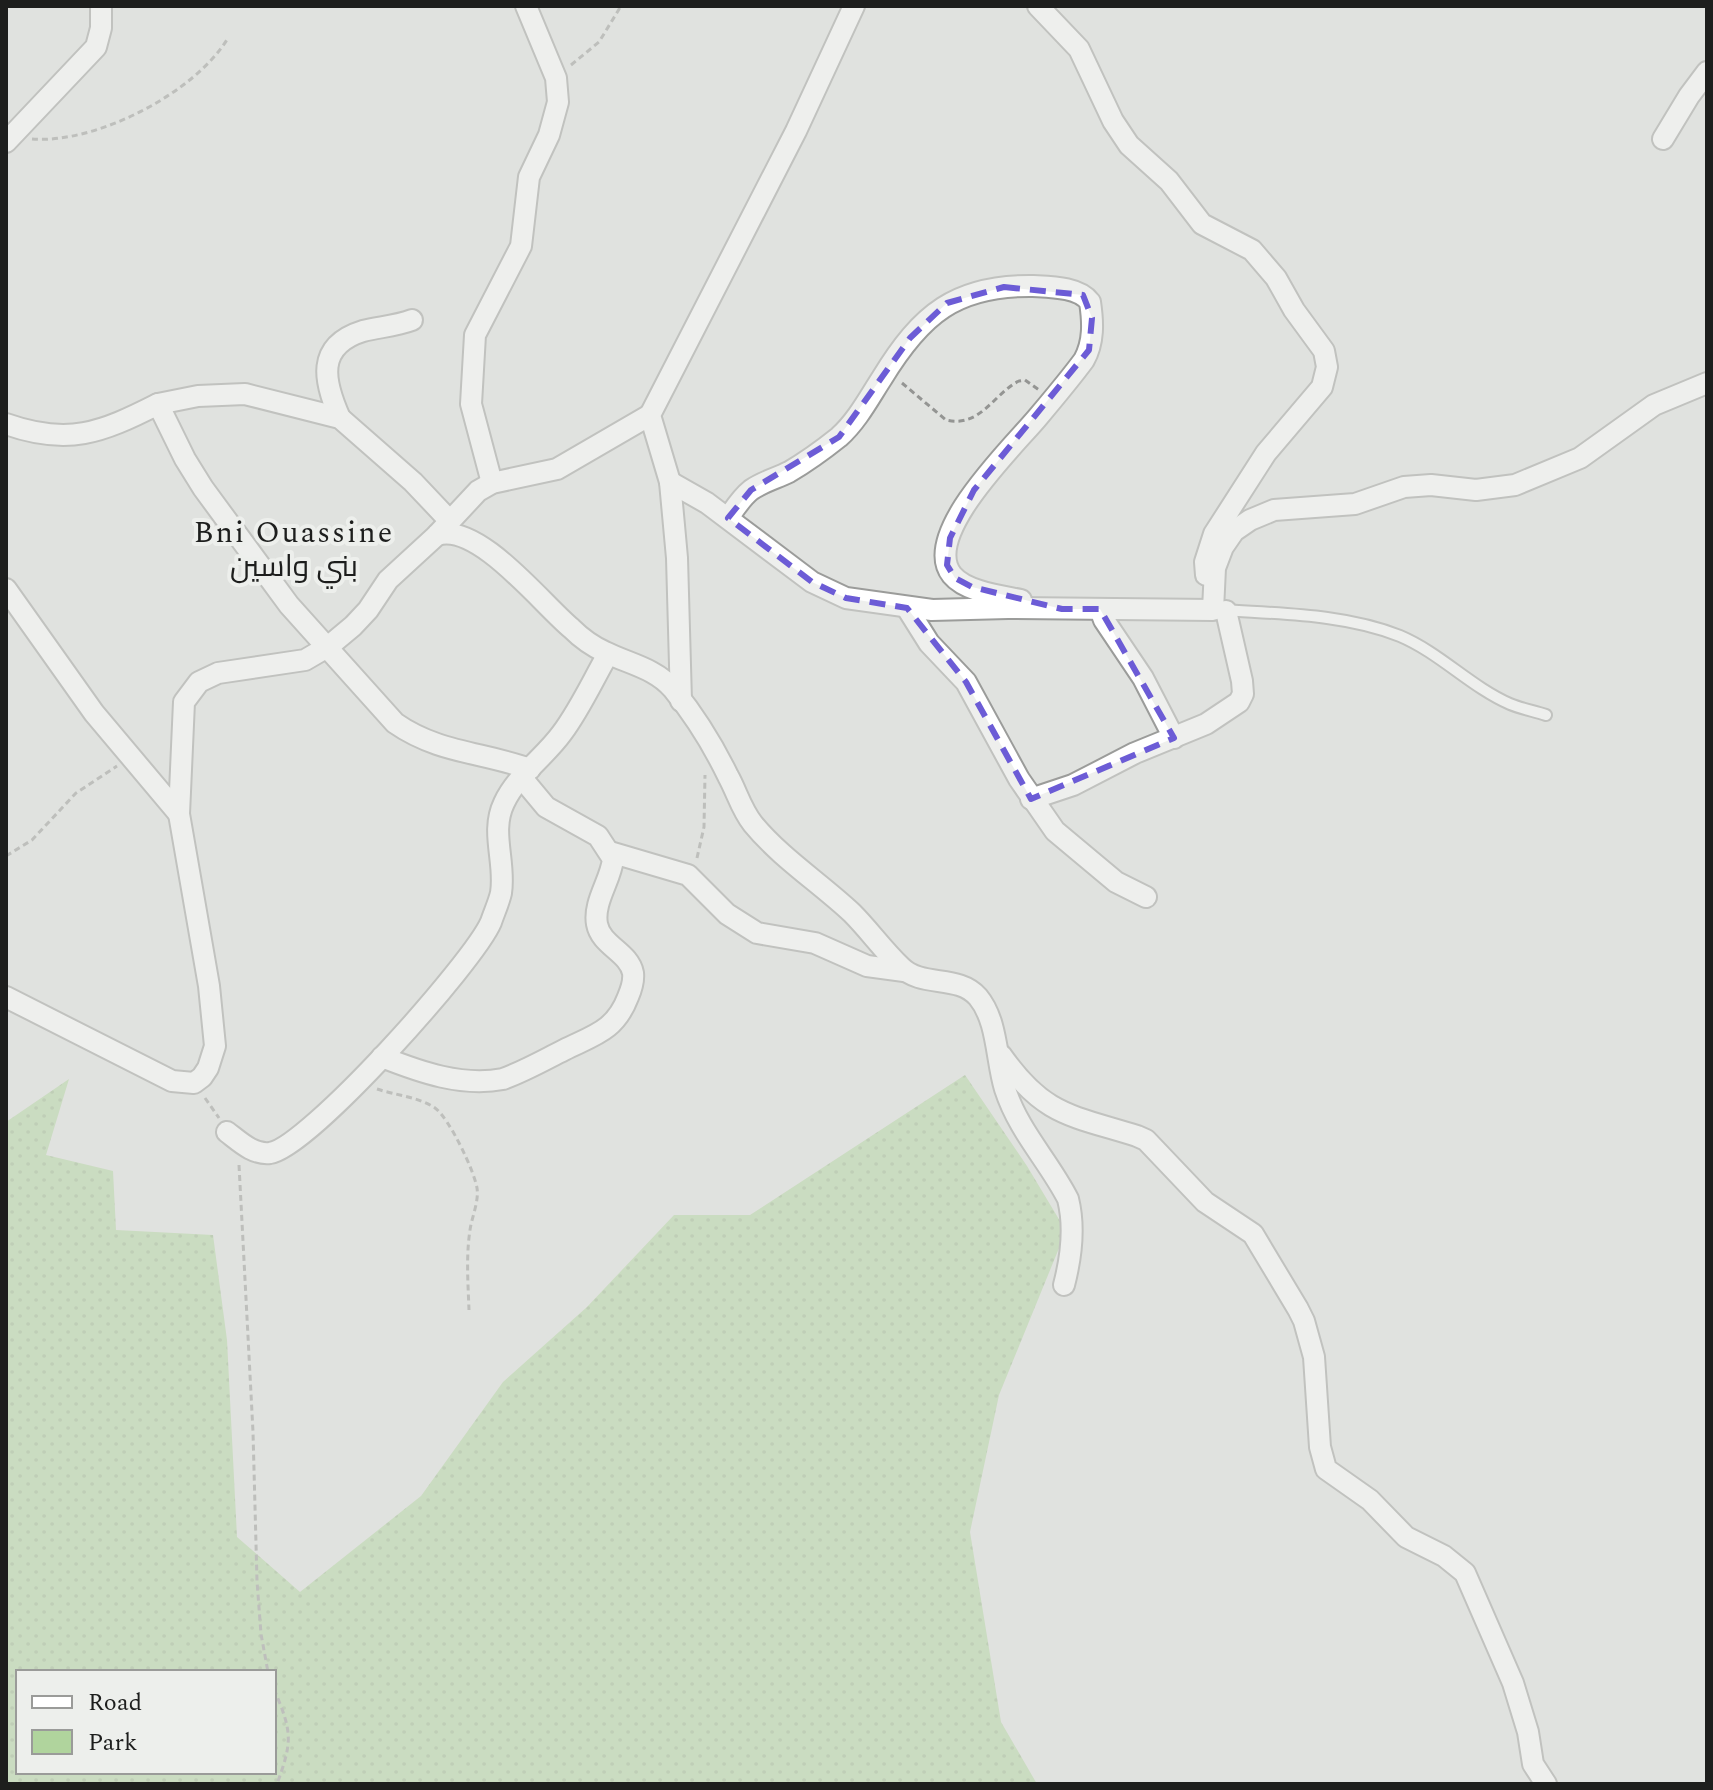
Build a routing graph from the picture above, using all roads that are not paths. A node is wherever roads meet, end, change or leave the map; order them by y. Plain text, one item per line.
1 (101, 6) edge
2 (526, 6) edge
3 (874, 6) edge
4 (1038, 6) edge
5 (853, 9) edge
6 (1707, 72) edge
7 (9, 139) edge
8 (1663, 139) dead end
9 (412, 320) dead end
10 (1707, 383) edge
11 (158, 404) junction
12 (650, 415) junction
13 (340, 418) junction
14 (6, 424) edge
15 (670, 482) junction
16 (492, 483) junction
17 (728, 518) junction
18 (443, 527) junction
19 (6, 589) edge
20 (1218, 603) junction
21 (907, 608) junction
22 (1062, 609) junction
23 (1100, 609) junction
24 (329, 646) junction
25 (608, 654) junction
26 (681, 701) junction
27 (1546, 715) dead end
28 (1174, 738) junction
29 (525, 773) junction
30 (1031, 799) junction
31 (179, 814) junction
32 (610, 852) junction
33 (1146, 897) dead end
34 (904, 971) junction
35 (6, 997) edge
36 (997, 1049) junction
37 (382, 1057) junction
38 (227, 1132) road end
39 (1064, 1285) dead end
40 (1546, 1784) edge

1 - 7 street
2 - 16 street
3 - 5 street
4 - 20 street
5 - 12 street
6 - 8 street
9 - 13 street
10 - 20 street
11 - 13 street
11 - 14 street
11 - 24 street
12 - 15 street
12 - 16 street
13 - 18 street
15 - 17 street
15 - 26 street
16 - 18 street
17 - 21 street
17 - 22 street
18 - 24 street
18 - 25 street
19 - 31 street
20 - 23 street
20 - 27 lane
20 - 28 street
21 - 22 street
21 - 30 street
22 - 23 street
23 - 28 street
24 - 29 street
24 - 31 street
25 - 26 street
25 - 29 street
26 - 34 street
28 - 30 street
29 - 32 street
29 - 37 street
30 - 33 street
31 - 35 street
32 - 34 street
32 - 37 street
34 - 36 street
36 - 39 street
36 - 40 street
37 - 38 street

